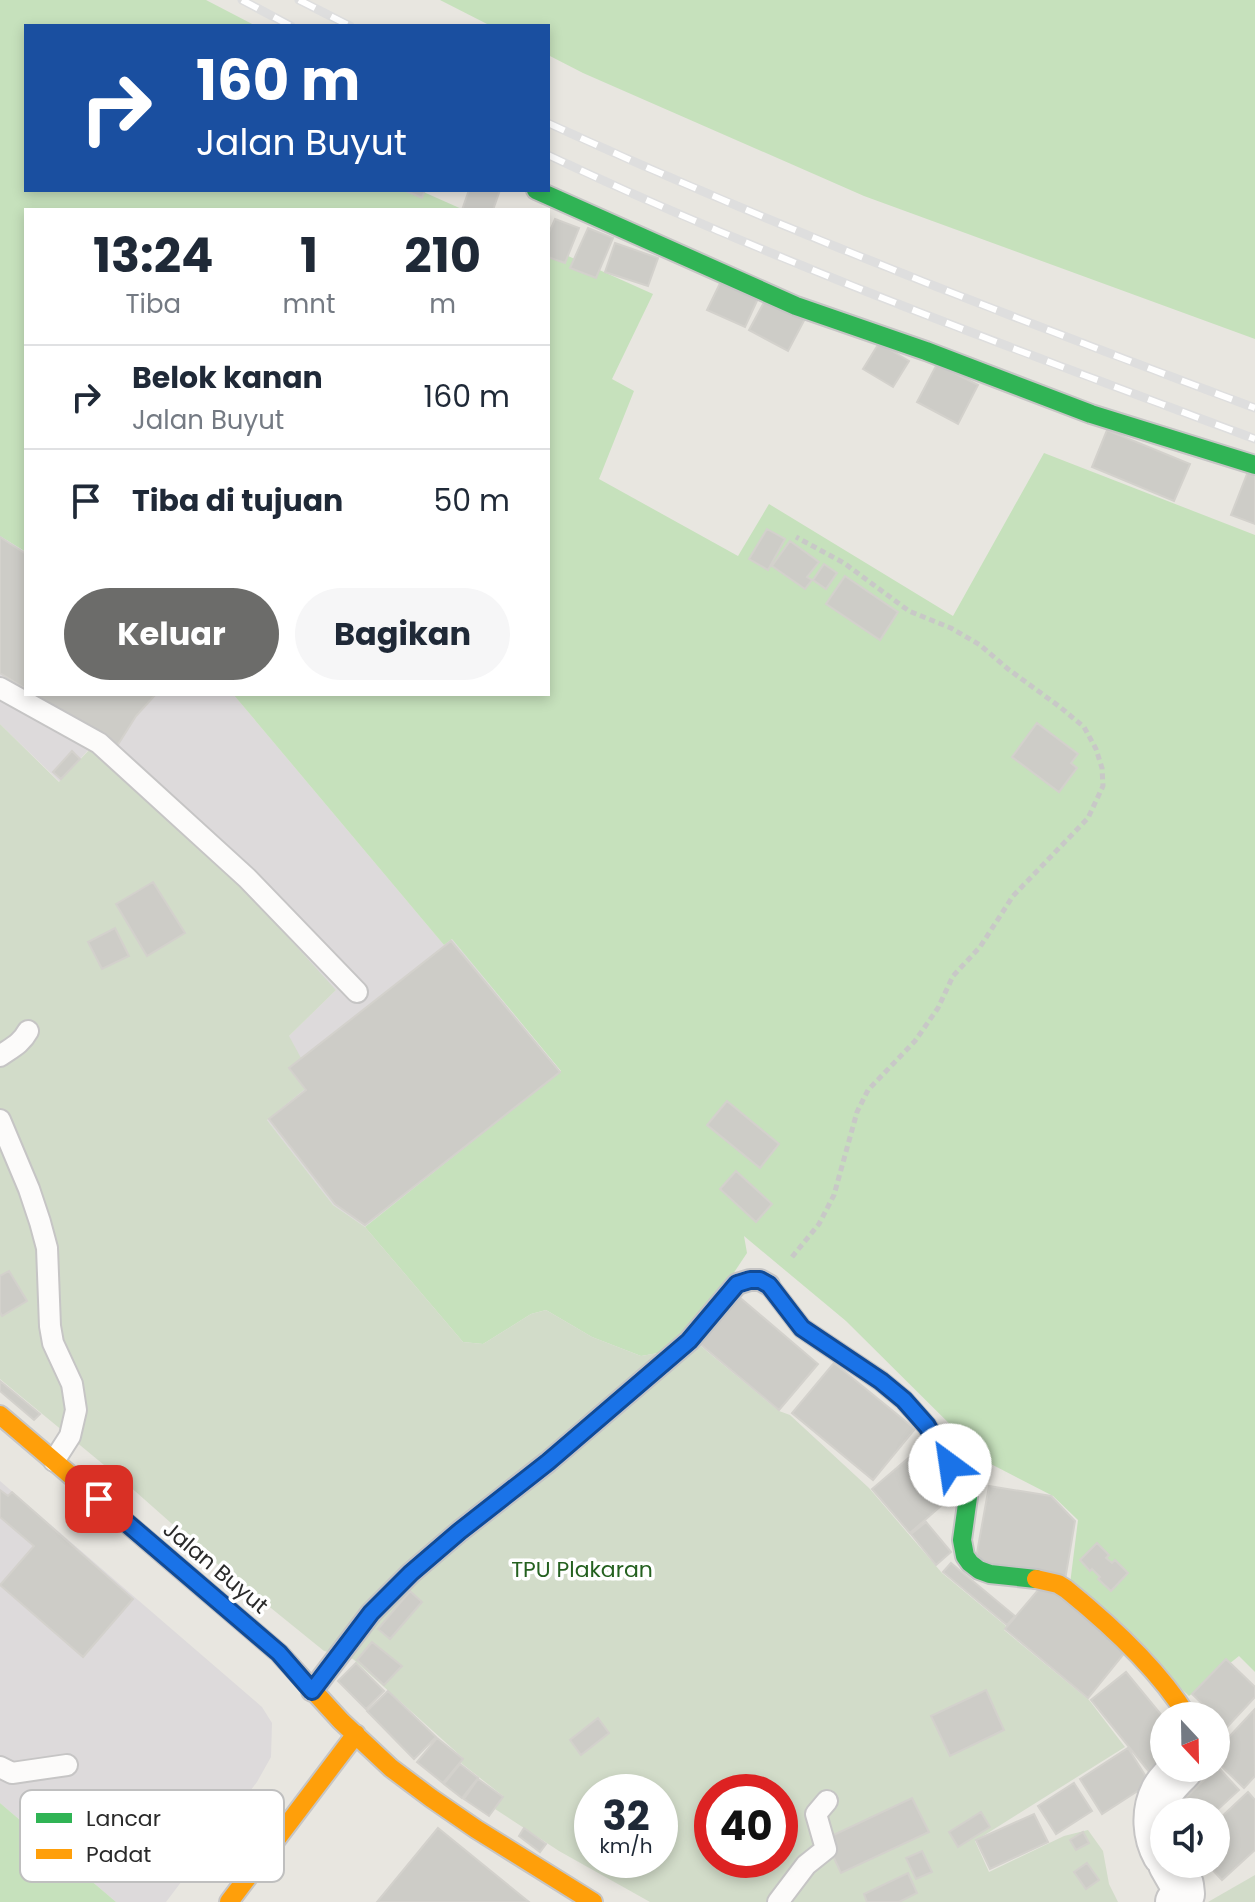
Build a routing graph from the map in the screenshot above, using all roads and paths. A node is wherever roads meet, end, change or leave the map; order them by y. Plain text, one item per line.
1 (540, 192) edge
2 (1255, 465) edge
3 (796, 537) dead end
4 (0, 688) edge
5 (357, 992) dead end
6 (28, 1031) dead end
7 (0, 1056) edge
8 (0, 1120) edge
9 (769, 1285) junction
10 (2, 1420) edge
11 (54, 1461) junction
12 (312, 1691) junction
13 (1178, 1702) edge
14 (356, 1734) junction
15 (67, 1765) dead end
16 (0, 1767) edge
17 (827, 1801) dead end
18 (284, 1829) edge
19 (1178, 1878) edge
20 (244, 1882) edge
21 (229, 1902) edge
22 (593, 1902) edge
23 (778, 1902) edge
24 (1177, 1902) edge

1 - 2 street
3 - 9 path
4 - 5 lane
6 - 7 lane
8 - 11 lane
9 - 12 lane
9 - 13 street
10 - 11 street, Jalan Buyut
11 - 12 street, Jalan Buyut
12 - 14 street, Jalan Buyut
14 - 18 street
14 - 22 street, Jalan Buyut
15 - 16 lane
17 - 23 lane
19 - 24 street
20 - 21 street

